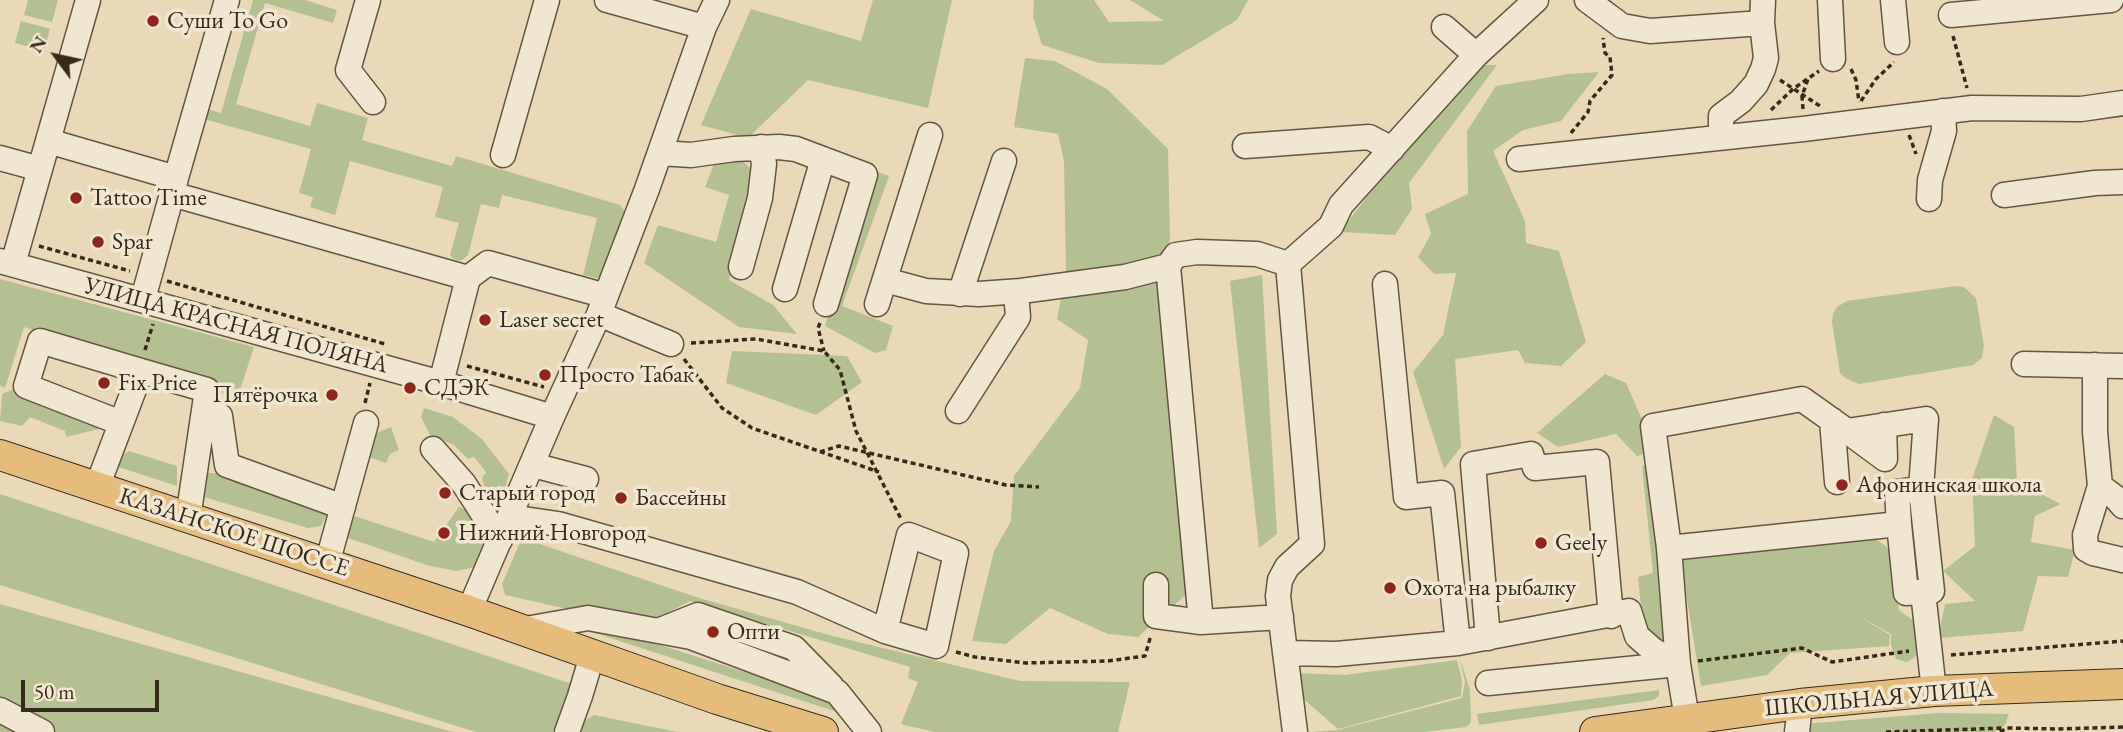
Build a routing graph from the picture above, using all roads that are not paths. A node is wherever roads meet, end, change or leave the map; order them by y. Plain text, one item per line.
1 (88, 0) edge
2 (227, 0) edge
3 (547, 0) edge
4 (607, 0) edge
5 (717, 0) edge
6 (1536, 0) edge
7 (1830, 0) edge
8 (1893, 0) edge
9 (2111, 0) edge
10 (364, 1) edge
11 (1597, 3) edge
12 (1762, 12) edge
13 (1952, 17) edge
14 (704, 27) junction
15 (1444, 27) dead end
16 (1897, 42) road end
17 (1476, 55) junction
18 (1833, 59) road end
19 (376, 90) dead end
20 (2123, 103) edge
21 (1943, 111) junction
22 (930, 135) dead end
23 (1721, 137) junction
24 (48, 141) junction
25 (761, 146) junction
26 (1245, 146) dead end
27 (1392, 149) junction
28 (660, 153) junction
29 (503, 155) dead end
30 (0, 158) edge
31 (823, 159) junction
32 (1519, 159) dead end
33 (1004, 161) dead end
34 (40, 169) junction
35 (2123, 182) edge
36 (174, 186) junction
37 (1930, 189) road end
38 (2004, 195) dead end
39 (6, 263) edge
40 (1288, 264) junction
41 (1168, 266) junction
42 (741, 267) dead end
43 (468, 278) junction
44 (885, 280) junction
45 (1385, 284) dead end
46 (785, 289) dead end
47 (1016, 292) junction
48 (150, 293) junction
49 (960, 294) junction
50 (826, 304) road end
51 (877, 304) dead end
52 (602, 305) junction
53 (671, 344) road end
54 (2024, 364) dead end
55 (2095, 365) junction
56 (2123, 366) edge
57 (133, 369) junction
58 (444, 372) junction
59 (958, 411) dead end
60 (220, 416) dead end
61 (552, 416) junction
62 (121, 423) junction
63 (366, 423) dead end
64 (1884, 425) junction
65 (1840, 426) junction
66 (433, 449) dead end
67 (0, 455) edge
68 (1885, 458) junction
69 (533, 465) junction
70 (586, 478) dead end
71 (1837, 482) dead end
72 (2100, 486) junction
73 (97, 487) junction
74 (1914, 489) junction
75 (2123, 506) edge
76 (343, 507) junction
77 (188, 517) junction
78 (510, 517) junction
79 (1899, 524) junction
80 (500, 540) junction
81 (1669, 548) junction
82 (2123, 560) edge
83 (327, 564) junction
84 (1156, 585) dead end
85 (1923, 592) junction
86 (469, 611) junction
87 (1611, 616) junction
88 (1280, 617) junction
89 (1201, 622) junction
90 (521, 630) junction
91 (885, 631) junction
92 (1488, 638) junction
93 (1458, 643) junction
94 (1285, 653) junction
95 (592, 656) junction
96 (1678, 664) junction
97 (1488, 683) dead end
98 (2123, 684) edge
99 (1934, 691) junction
100 (0, 710) edge
101 (1798, 718) edge
102 (1687, 719) junction
103 (1729, 722) edge
104 (816, 730) edge
105 (42, 732) edge
106 (567, 732) edge
107 (869, 732) edge
108 (1295, 732) edge
109 (1595, 732) edge

1 - 24 street
2 - 36 street
3 - 29 street
4 - 14 street
5 - 14 street
6 - 17 street
7 - 18 street
8 - 16 street
9 - 13 street
10 - 19 street
11 - 12 street
12 - 23 street
14 - 28 street
15 - 17 street
17 - 27 street
20 - 21 street
21 - 23 street
21 - 37 street
22 - 44 street
23 - 32 street
24 - 34 street
24 - 36 street
25 - 28 street
25 - 31 street
25 - 42 street
26 - 27 street
27 - 40 street
28 - 52 street
30 - 34 street
31 - 46 street
31 - 50 street
33 - 49 street
34 - 39 street
35 - 38 street
36 - 43 street
36 - 48 street
39 - 48 street, УЛИЦА КРАСНАЯ ПОЛЯНА
40 - 41 street
40 - 88 street
41 - 47 street
41 - 89 street
43 - 52 street
43 - 58 street
44 - 49 street
44 - 51 street
45 - 93 street
47 - 49 street
47 - 59 street
48 - 58 street, УЛИЦА КРАСНАЯ ПОЛЯНА
52 - 53 street
52 - 61 street
54 - 55 street
55 - 56 street
55 - 72 street
57 - 62 street
57 - 62 street
57 - 77 street
58 - 61 street, УЛИЦА КРАСНАЯ ПОЛЯНА
60 - 76 street
61 - 69 street
62 - 73 street
63 - 76 street
64 - 65 street
64 - 68 street
64 - 74 street
65 - 68 street
65 - 71 street
65 - 81 street
66 - 80 street
67 - 73 main road, КАЗАНСКОЕ ШОССЕ
68 - 74 street
69 - 70 street
69 - 78 street
72 - 75 street
72 - 82 street
73 - 77 main road, КАЗАНСКОЕ ШОССЕ
74 - 79 street
74 - 85 street
76 - 83 street
77 - 83 main road, КАЗАНСКОЕ ШОССЕ
78 - 80 street
78 - 91 street
79 - 81 street
79 - 85 street
80 - 86 street
81 - 96 street
83 - 86 main road, КАЗАНСКОЕ ШОССЕ
84 - 89 street
85 - 99 street
86 - 90 main road, КАЗАНСКОЕ ШОССЕ
87 - 92 street
87 - 92 street
87 - 96 street
88 - 89 street
88 - 94 street
90 - 95 main road
90 - 107 street
91 - 91 street
92 - 93 street
93 - 94 street
94 - 108 street
95 - 104 main road
95 - 106 street
96 - 97 street
96 - 102 street
98 - 99 main road, ШКОЛЬНАЯ УЛИЦА
99 - 101 main road, ШКОЛЬНАЯ УЛИЦА
100 - 105 street
101 - 103 main road, ШКОЛЬНАЯ УЛИЦА
102 - 103 main road, ШКОЛЬНАЯ УЛИЦА
102 - 109 main road, ШКОЛЬНАЯ УЛИЦА

